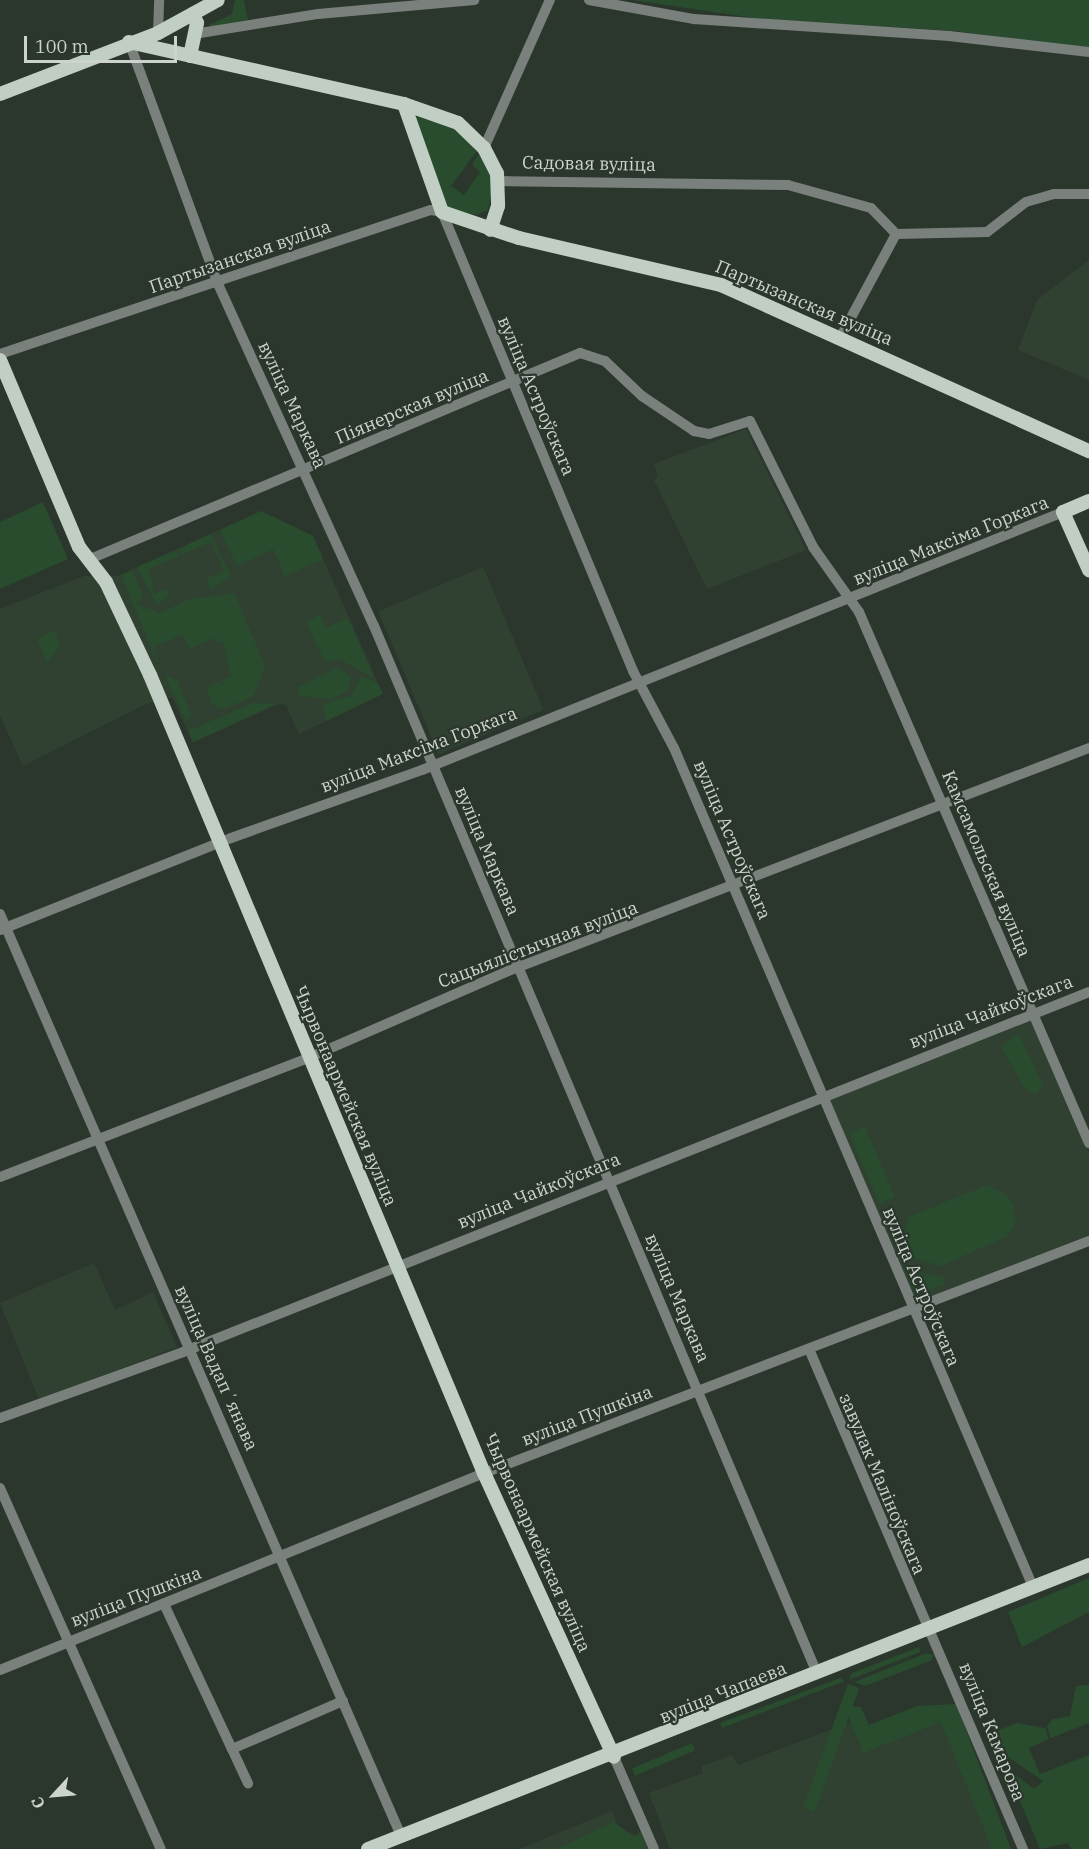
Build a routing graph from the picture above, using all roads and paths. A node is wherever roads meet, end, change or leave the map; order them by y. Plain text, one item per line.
1 (159, 0) edge
2 (218, 0) edge
3 (474, 0) edge
4 (550, 0) edge
5 (589, 0) edge
6 (193, 14) junction
7 (158, 33) junction
8 (194, 34) junction
9 (129, 42) junction
10 (1089, 52) edge
11 (190, 56) junction
12 (0, 94) edge
13 (404, 105) junction
14 (484, 148) junction
15 (499, 181) junction
16 (1089, 194) edge
17 (442, 212) junction
18 (490, 230) junction
19 (896, 234) junction
20 (218, 284) junction
21 (840, 338) junction
22 (580, 353) joint
23 (0, 354) edge
24 (0, 360) edge
25 (509, 383) junction
26 (1089, 451) edge
27 (306, 471) junction
28 (1089, 501) edge
29 (1063, 512) junction
30 (90, 559) junction
31 (1089, 570) edge
32 (850, 600) junction
33 (641, 682) junction
34 (1089, 748) edge
35 (433, 766) junction
36 (943, 806) junction
37 (220, 842) junction
38 (733, 889) junction
39 (0, 914) edge
40 (3, 929) edge
41 (519, 967) junction
42 (1089, 992) edge
43 (1033, 1014) junction
44 (308, 1058) junction
45 (821, 1095) junction
46 (97, 1138) junction
47 (1089, 1143) edge
48 (0, 1178) edge
49 (610, 1181) junction
50 (1089, 1240) edge
51 (397, 1266) junction
52 (910, 1308) junction
53 (189, 1349) junction
54 (809, 1350) junction
55 (699, 1391) junction
56 (0, 1418) edge
57 (484, 1473) junction
58 (0, 1488) edge
59 (280, 1557) junction
60 (1089, 1565) edge
61 (1033, 1587) junction
62 (164, 1604) junction
63 (928, 1628) junction
64 (65, 1642) junction
65 (0, 1670) edge
66 (817, 1673) junction
67 (343, 1701) junction
68 (232, 1749) junction
69 (614, 1757) junction
70 (248, 1784) dead end
71 (401, 1836) junction
72 (161, 1849) edge
73 (368, 1849) edge
74 (654, 1849) edge
75 (1023, 1849) edge

1 - 7 street
2 - 6 main road
3 - 8 street
4 - 14 street
5 - 10 street
6 - 7 main road
6 - 8 main road
7 - 9 main road
8 - 11 main road
9 - 11 main road, Садовая вуліца
9 - 12 main road
9 - 20 street, вуліца Маркава
11 - 13 main road, Садовая вуліца
13 - 14 main road, Садовая вуліца
13 - 17 main road, вуліца Астроўскага
14 - 15 main road, Садовая вуліца
15 - 18 main road
15 - 19 street, Садовая вуліца
16 - 19 street
17 - 18 main road, Партызанская вуліца
17 - 20 street, Партызанская вуліца
17 - 25 street, вуліца Астроўскага
18 - 21 main road, Партызанская вуліца
19 - 21 street
20 - 23 street, Партызанская вуліца
20 - 27 street, вуліца Маркава
21 - 26 main road, Партызанская вуліца
22 - 25 street, Піянерская вуліца
22 - 32 street, вуліца Максіма Горкага
24 - 30 main road, Чырвонаармейская вуліца
25 - 27 street, Піянерская вуліца
25 - 33 street, вуліца Астроўскага
27 - 30 street, Піянерская вуліца
27 - 35 street, вуліца Маркава
28 - 29 main road
29 - 31 main road
29 - 32 street, вуліца Максіма Горкага
30 - 37 main road, Чырвонаармейская вуліца
32 - 33 street, вуліца Максіма Горкага
32 - 36 street, Камсамольская вуліца
33 - 35 street, вуліца Максіма Горкага
33 - 38 street, вуліца Астроўскага
34 - 36 street, Сацыялістычная вуліца
35 - 37 street, вуліца Максіма Горкага
35 - 41 street, вуліца Маркава
36 - 38 street, Сацыялістычная вуліца
36 - 43 street, Камсамольская вуліца
37 - 40 street, вуліца Максіма Горкага
37 - 44 main road, Чырвонаармейская вуліца
38 - 41 street, Сацыялістычная вуліца
38 - 45 street, вуліца Астроўскага
39 - 40 street, вуліца Вадапʼянава
40 - 46 street, вуліца Вадапʼянава
41 - 44 street, Сацыялістычная вуліца
41 - 49 street, вуліца Маркава
42 - 43 street, вуліца Чайкоўскага
43 - 45 street, вуліца Чайкоўскага
43 - 47 street, Камсамольская вуліца
44 - 46 street, Сацыялістычная вуліца
44 - 51 main road, Чырвонаармейская вуліца
45 - 49 street, вуліца Чайкоўскага
45 - 52 street, вуліца Астроўскага
46 - 48 street, Сацыялістычная вуліца
46 - 53 street, вуліца Вадапʼянава
49 - 51 street, вуліца Чайкоўскага
49 - 55 street, вуліца Маркава
50 - 52 street, вуліца Пушкіна
51 - 53 street, вуліца Чайкоўскага
51 - 57 main road, Чырвонаармейская вуліца
52 - 54 street, вуліца Пушкіна
52 - 61 street, вуліца Астроўскага
53 - 56 street, вуліца Чайкоўскага
53 - 59 street, вуліца Вадапʼянава
54 - 55 street, вуліца Пушкіна
54 - 63 street, завулак Маліноўскага
55 - 57 street, вуліца Пушкіна
55 - 66 street, вуліца Маркава
57 - 59 street, вуліца Пушкіна
57 - 69 main road, Чырвонаармейская вуліца
58 - 64 street
59 - 62 street, вуліца Пушкіна
59 - 67 street, вуліца Вадапʼянава
60 - 61 main road, вуліца Чапаева
61 - 63 main road, вуліца Чапаева
62 - 64 street, вуліца Пушкіна
62 - 68 street
63 - 66 main road, вуліца Чапаева
63 - 75 street, вуліца Камарова
64 - 65 street, вуліца Пушкіна
64 - 72 street
66 - 69 main road, вуліца Чапаева
67 - 68 street
67 - 71 street, вуліца Вадапʼянава
68 - 70 street
69 - 71 main road, вуліца Чапаева
69 - 74 street, Чырвонаармейская вуліца
71 - 73 main road, вуліца Чапаева

